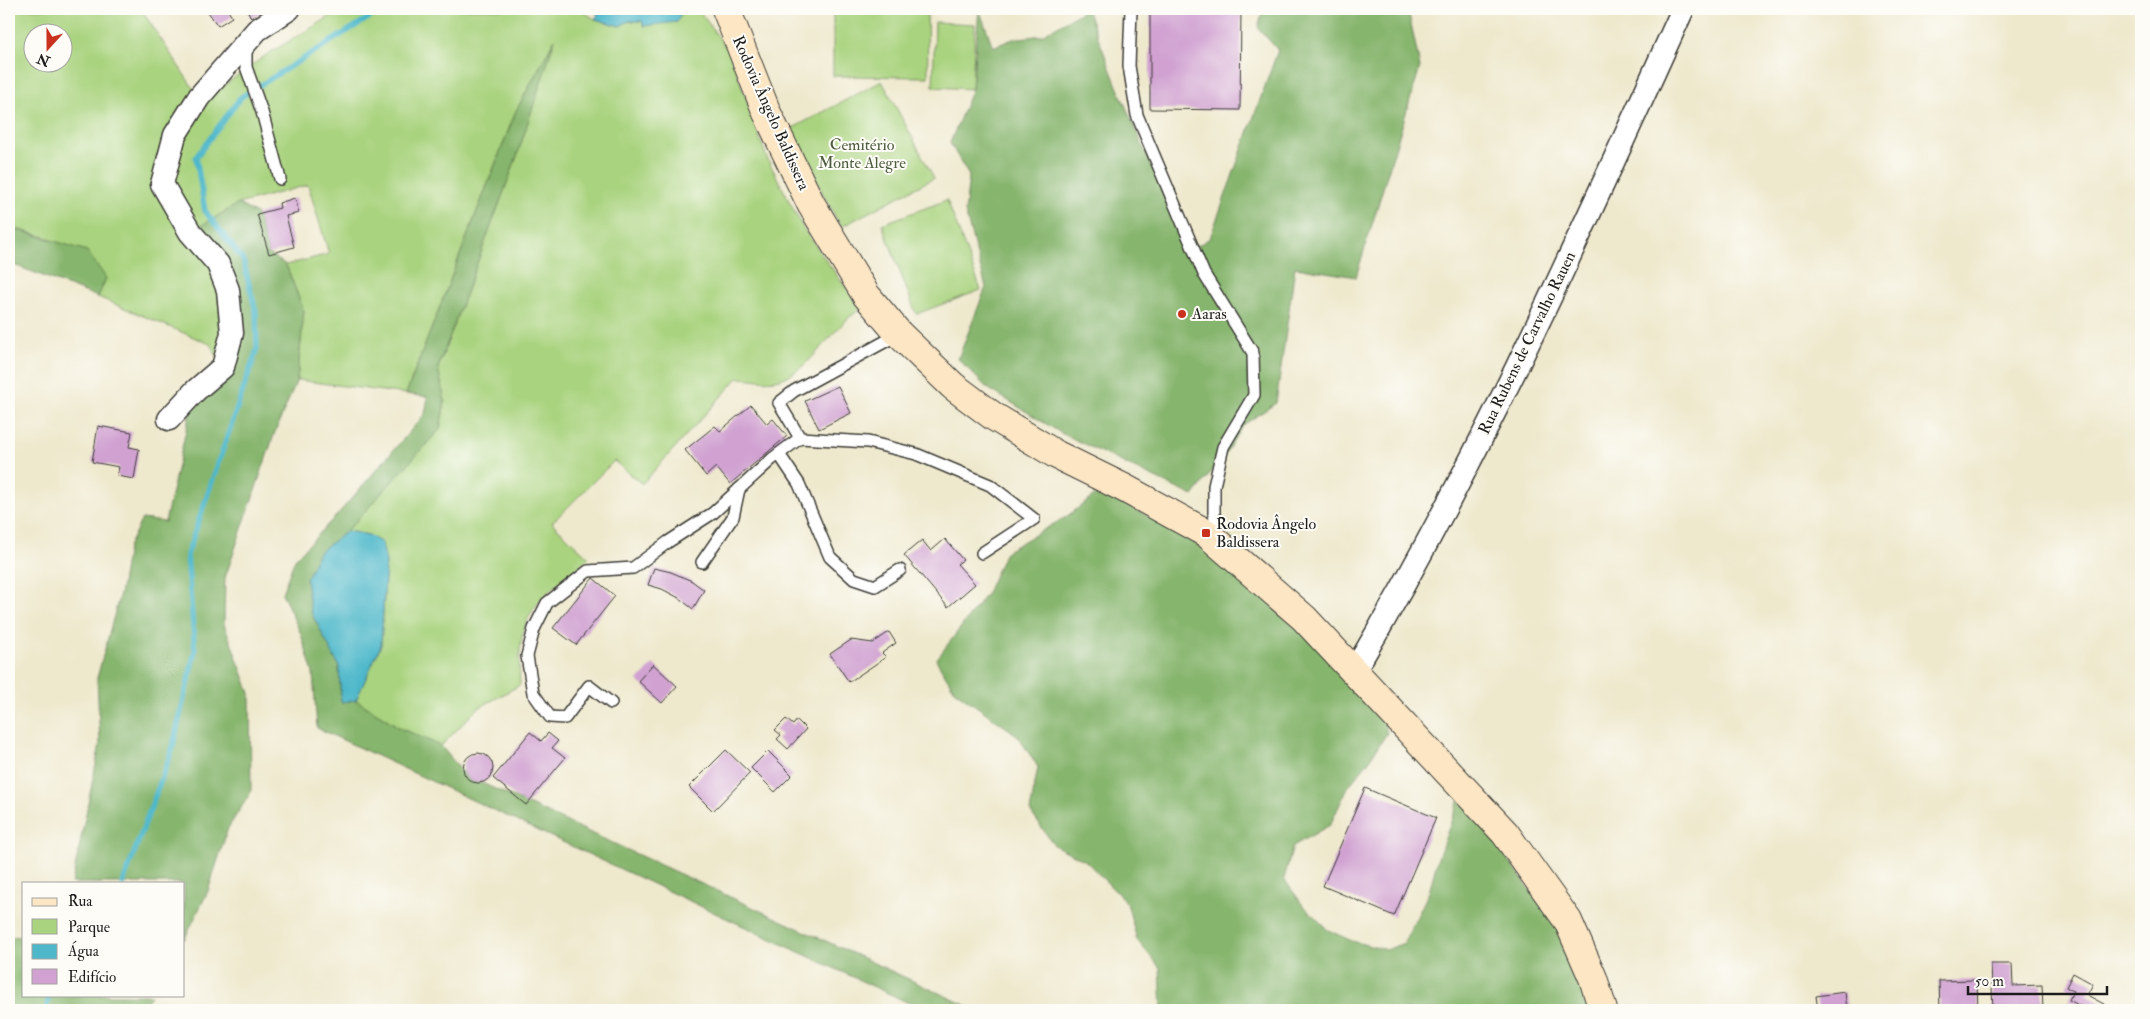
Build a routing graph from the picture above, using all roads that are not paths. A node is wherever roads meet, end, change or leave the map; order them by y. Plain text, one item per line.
1 (289, 9) edge
2 (726, 9) edge
3 (1131, 9) edge
4 (1684, 9) edge
5 (246, 42) junction
6 (280, 179) dead end
7 (899, 334) junction
8 (169, 419) dead end
9 (800, 438) junction
10 (779, 454) junction
11 (739, 489) junction
12 (1222, 547) junction
13 (982, 553) dead end
14 (702, 562) dead end
15 (900, 570) dead end
16 (1355, 670) junction
17 (611, 703) dead end
18 (1603, 1010) edge

1 - 5 street
2 - 7 street, Rodovia Ângelo Baldissera
3 - 12 lane
4 - 16 street, Rua Rubens de Carvalho Rauen
5 - 6 lane
5 - 8 street
7 - 9 lane
7 - 12 street, Rodovia Ângelo Baldissera
9 - 10 lane
9 - 13 lane
10 - 11 lane
10 - 15 lane
11 - 14 lane
11 - 17 lane
12 - 16 street, Rodovia Ângelo Baldissera
16 - 18 street, Rodovia Ângelo Baldissera

